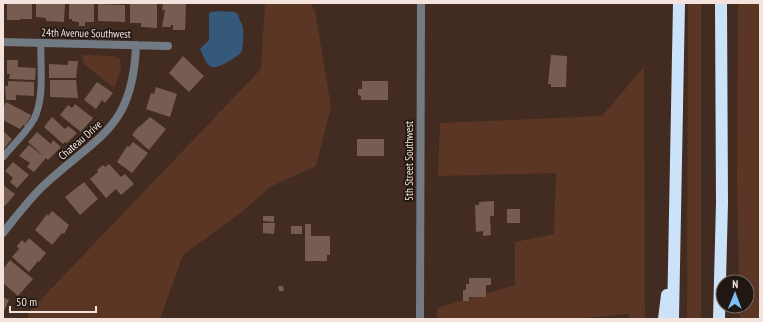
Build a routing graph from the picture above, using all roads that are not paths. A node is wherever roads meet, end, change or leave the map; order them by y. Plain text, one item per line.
1 (421, 3) edge
2 (679, 3) edge
3 (721, 3) edge
4 (3, 42) edge
5 (41, 43) junction
6 (136, 45) junction
7 (168, 46) dead end
8 (3, 157) edge
9 (722, 203) junction
10 (676, 204) junction
11 (3, 233) edge
12 (725, 274) edge
13 (420, 319) edge
14 (664, 319) edge
15 (673, 319) edge
16 (719, 319) edge

1 - 13 street, 5th Street Southwest
2 - 10 highway
3 - 9 highway
4 - 5 street, 24th Avenue Southwest
5 - 6 street, 24th Avenue Southwest
5 - 8 lane
6 - 7 street, 24th Avenue Southwest
6 - 11 street, Chateau Drive
9 - 12 highway
9 - 16 highway
10 - 14 highway
10 - 15 highway

